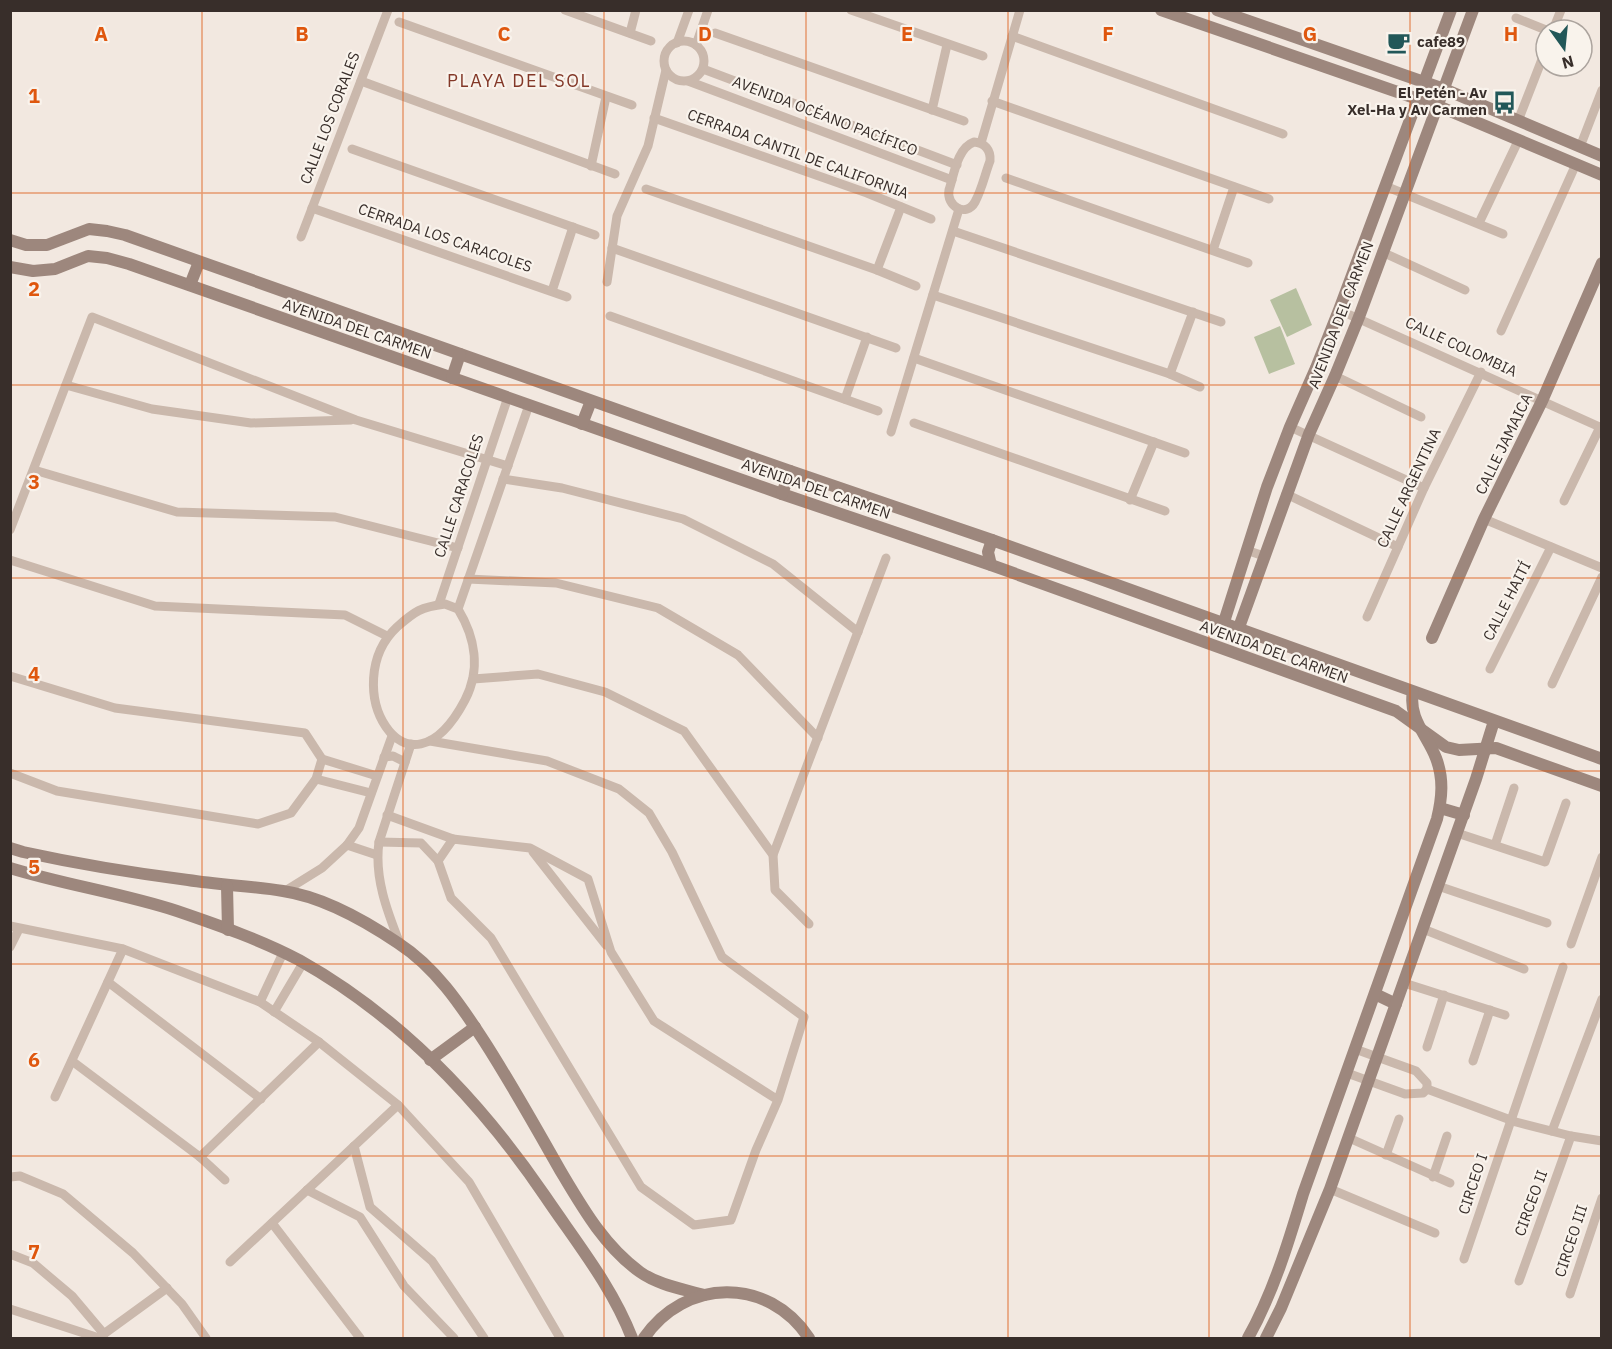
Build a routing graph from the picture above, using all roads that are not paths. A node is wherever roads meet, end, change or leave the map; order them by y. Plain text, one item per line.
1 (388, 10) edge
2 (565, 10) edge
3 (636, 10) edge
4 (689, 10) edge
5 (708, 10) edge
6 (851, 10) edge
7 (1020, 10) edge
8 (1161, 10) edge
9 (1217, 10) edge
10 (1451, 10) edge
11 (1473, 10) edge
12 (1516, 18) dead end
13 (399, 22) dead end
14 (1534, 25) edge
15 (630, 33) junction
16 (715, 33) dead end
17 (1012, 36) junction
18 (651, 40) dead end
19 (677, 43) junction
20 (696, 45) junction
21 (947, 45) junction
22 (983, 56) dead end
23 (703, 69) junction
24 (666, 70) junction
25 (1535, 78) edge
26 (361, 81) junction
27 (688, 81) junction
28 (1425, 82) junction
29 (1444, 89) junction
30 (1602, 90) edge
31 (606, 97) junction
32 (1418, 99) junction
33 (992, 101) junction
34 (632, 105) dead end
35 (1438, 106) junction
36 (932, 110) junction
37 (654, 118) junction
38 (964, 121) dead end
39 (1518, 121) junction
40 (1283, 134) dead end
41 (1519, 139) junction
42 (981, 143) junction
43 (1580, 147) junction
44 (352, 149) dead end
45 (1602, 156) edge
46 (1576, 164) junction
47 (957, 165) junction
48 (591, 166) junction
49 (615, 174) dead end
50 (1602, 175) edge
51 (1006, 178) dead end
52 (952, 180) junction
53 (1385, 186) junction
54 (1234, 187) junction
55 (646, 189) dead end
56 (1404, 193) junction
57 (1269, 199) dead end
58 (901, 207) junction
59 (312, 208) junction
60 (959, 209) junction
61 (931, 219) dead end
62 (1479, 223) junction
63 (573, 227) junction
64 (953, 231) junction
65 (1503, 234) dead end
66 (595, 235) dead end
67 (301, 237) dead end
68 (10, 240) edge
69 (612, 248) junction
70 (1213, 249) junction
71 (1382, 252) junction
72 (199, 262) junction
73 (1248, 263) dead end
74 (1602, 263) edge
75 (10, 267) edge
76 (877, 270) junction
77 (607, 282) dead end
78 (190, 285) junction
79 (916, 286) dead end
80 (1465, 290) dead end
81 (552, 291) junction
82 (933, 295) junction
83 (567, 297) dead end
84 (1340, 310) junction
85 (1192, 312) junction
86 (610, 316) dead end
87 (1359, 317) junction
88 (1221, 322) dead end
89 (1501, 331) dead end
90 (867, 337) junction
91 (896, 348) dead end
92 (460, 354) junction
93 (914, 358) junction
94 (1481, 372) junction
95 (1170, 374) junction
96 (1335, 376) junction
97 (452, 378) junction
98 (66, 385) junction
99 (1200, 387) dead end
100 (508, 398) junction
101 (845, 399) junction
102 (591, 401) junction
103 (1542, 401) junction
104 (529, 405) junction
105 (878, 411) dead end
106 (1421, 417) dead end
107 (356, 420) junction
108 (914, 423) dead end
109 (582, 424) junction
110 (1290, 427) junction
111 (1601, 427) edge
112 (891, 432) dead end
113 (1309, 434) junction
114 (1154, 442) junction
115 (1185, 453) dead end
116 (487, 459) junction
117 (508, 466) junction
118 (34, 470) junction
119 (790, 471) junction
120 (503, 479) junction
121 (1424, 488) junction
122 (782, 494) junction
123 (1286, 494) junction
124 (1130, 500) junction
125 (1564, 501) dead end
126 (1165, 511) dead end
127 (1484, 519) junction
128 (467, 522) junction
129 (486, 528) junction
130 (10, 530) edge
131 (992, 540) junction
132 (1398, 547) junction
133 (1551, 547) junction
134 (458, 548) junction
135 (1246, 550) junction
136 (1264, 556) junction
137 (886, 558) dead end
138 (10, 560) edge
139 (992, 565) junction
140 (1602, 568) edge
141 (1602, 577) edge
142 (468, 579) junction
143 (440, 604) junction
144 (458, 609) junction
145 (1367, 617) dead end
146 (1223, 625) junction
147 (1238, 630) junction
148 (858, 632) junction
149 (387, 636) junction
150 (1432, 638) dead end
151 (1490, 669) dead end
152 (10, 676) edge
153 (473, 679) junction
154 (1552, 684) dead end
155 (1413, 692) junction
156 (1494, 721) junction
157 (1421, 728) junction
158 (392, 736) junction
159 (818, 738) junction
160 (430, 741) junction
161 (411, 744) junction
162 (1484, 748) junction
163 (384, 757) junction
164 (322, 759) junction
165 (1602, 759) edge
166 (405, 762) junction
167 (10, 773) edge
168 (377, 776) junction
169 (316, 779) junction
170 (1602, 786) edge
171 (1514, 788) dead end
172 (371, 793) junction
173 (1566, 803) dead end
174 (1440, 808) junction
175 (1464, 814) junction
176 (387, 815) junction
177 (425, 829) junction
178 (1457, 833) junction
179 (453, 839) junction
180 (379, 842) junction
181 (420, 843) junction
182 (347, 845) junction
183 (1495, 845) junction
184 (10, 848) edge
185 (530, 848) junction
186 (377, 855) junction
187 (773, 855) junction
188 (1602, 857) edge
189 (438, 861) junction
190 (10, 868) edge
191 (227, 886) junction
192 (1438, 886) junction
193 (285, 891) junction
194 (1547, 923) dead end
195 (809, 924) dead end
196 (15, 928) edge
197 (1424, 929) junction
198 (228, 930) junction
199 (400, 944) junction
200 (1571, 944) dead end
201 (10, 947) edge
202 (123, 949) junction
203 (611, 952) junction
204 (283, 953) junction
205 (303, 963) junction
206 (1563, 967) dead end
207 (1524, 969) dead end
208 (108, 982) junction
209 (1404, 983) junction
210 (1375, 994) junction
211 (1444, 995) junction
212 (1602, 999) edge
213 (260, 1002) junction
214 (1396, 1004) junction
215 (1490, 1010) junction
216 (274, 1012) junction
217 (1505, 1015) dead end
218 (475, 1027) junction
219 (319, 1042) junction
220 (1427, 1047) dead end
221 (1355, 1049) junction
222 (1378, 1057) junction
223 (430, 1059) junction
224 (72, 1060) junction
225 (1473, 1061) dead end
226 (1347, 1073) junction
227 (1369, 1081) junction
228 (1426, 1089) junction
229 (55, 1097) dead end
230 (261, 1099) junction
231 (778, 1100) junction
232 (398, 1105) junction
233 (1399, 1119) dead end
234 (1510, 1120) junction
235 (1602, 1130) edge
236 (1552, 1131) junction
237 (1447, 1136) dead end
238 (1571, 1136) junction
239 (1349, 1138) junction
240 (1600, 1140) edge
241 (354, 1146) junction
242 (1386, 1155) junction
243 (200, 1157) junction
244 (10, 1177) edge
245 (1433, 1177) junction
246 (225, 1180) dead end
247 (1450, 1183) dead end
248 (1330, 1189) junction
249 (307, 1190) junction
250 (1303, 1194) junction
251 (1602, 1198) edge
252 (1325, 1202) junction
253 (272, 1223) junction
254 (1434, 1233) dead end
255 (10, 1254) edge
256 (1464, 1259) dead end
257 (230, 1262) dead end
258 (1520, 1281) dead end
259 (167, 1288) junction
260 (1570, 1294) dead end
261 (704, 1295) junction
262 (10, 1309) edge
263 (101, 1337) edge
264 (206, 1338) edge
265 (360, 1338) edge
266 (454, 1338) edge
267 (483, 1338) edge
268 (560, 1338) edge
269 (632, 1338) edge
270 (644, 1338) edge
271 (809, 1338) edge
272 (1248, 1338) edge
273 (1266, 1338) edge

1 - 26 street, CALLE LOS CORALES
2 - 15 street
3 - 15 street
4 - 19 street
5 - 20 street
6 - 21 street
7 - 17 street
8 - 32 street
9 - 28 street
10 - 28 street, AVENIDA DEL CARMEN
11 - 29 street, AVENIDA DEL CARMEN
12 - 14 street
13 - 31 street
15 - 18 street
16 - 36 street
17 - 33 street
17 - 40 street
19 - 20 street
19 - 24 street
20 - 23 street
21 - 22 street
21 - 36 street
23 - 27 street
23 - 47 street, AVENIDA OCÉANO PACÍFICO
24 - 27 street
24 - 37 street
25 - 39 street
26 - 48 street
26 - 59 street, CALLE LOS CORALES
27 - 52 street, AVENIDA OCÉANO PACÍFICO
28 - 29 street
28 - 32 street, AVENIDA DEL CARMEN
29 - 35 street, AVENIDA DEL CARMEN
29 - 39 street
30 - 43 street
31 - 34 street
31 - 48 street
32 - 35 street
32 - 53 street, AVENIDA DEL CARMEN
33 - 42 street
33 - 54 street
35 - 41 street
35 - 56 street, AVENIDA DEL CARMEN
36 - 38 street
37 - 58 street, CERRADA CANTIL DE CALIFORNIA
37 - 69 street
39 - 43 street
41 - 46 street
41 - 62 street
42 - 47 street
42 - 60 street
43 - 45 street
44 - 63 street
46 - 50 street
46 - 89 street
47 - 52 street
48 - 49 street
51 - 70 street
52 - 60 street
53 - 56 street
53 - 84 street, AVENIDA DEL CARMEN
54 - 57 street
54 - 70 street
55 - 76 street
56 - 62 street
56 - 71 street, AVENIDA DEL CARMEN
58 - 61 street, CERRADA CANTIL DE CALIFORNIA
58 - 76 street
59 - 67 street, CALLE LOS CORALES
59 - 81 street, CERRADA LOS CARACOLES
60 - 64 street
62 - 65 street
63 - 66 street
63 - 81 street
64 - 82 street
64 - 85 street
68 - 72 street, AVENIDA DEL CARMEN
69 - 77 street
69 - 90 street
70 - 73 street
71 - 80 street
71 - 87 street, AVENIDA DEL CARMEN
72 - 78 street
72 - 92 street, AVENIDA DEL CARMEN
74 - 103 street, CALLE JAMAICA
75 - 78 street, AVENIDA DEL CARMEN
76 - 79 street
78 - 97 street, AVENIDA DEL CARMEN
81 - 83 street, CERRADA LOS CARACOLES
82 - 93 street
82 - 95 street
84 - 87 street, CALLE COLOMBIA
84 - 110 street, AVENIDA DEL CARMEN
85 - 88 street
85 - 95 street
86 - 101 street
87 - 94 street, CALLE COLOMBIA
87 - 96 street, AVENIDA DEL CARMEN
90 - 91 street
90 - 101 street
92 - 97 street
92 - 102 street, AVENIDA DEL CARMEN
93 - 112 street
93 - 114 street
94 - 103 street, CALLE COLOMBIA
94 - 121 street, CALLE ARGENTINA
95 - 99 street
96 - 106 street
96 - 113 street, AVENIDA DEL CARMEN
97 - 100 street, AVENIDA DEL CARMEN
98 - 107 street
98 - 107 street
98 - 118 street
100 - 104 street, AVENIDA DEL CARMEN
100 - 116 street, CALLE CARACOLES
101 - 105 street
102 - 109 street
102 - 119 street, AVENIDA DEL CARMEN
103 - 111 street, CALLE COLOMBIA
103 - 127 street, CALLE JAMAICA
104 - 109 street, AVENIDA DEL CARMEN
104 - 117 street
107 - 116 street
108 - 124 street
109 - 122 street, AVENIDA DEL CARMEN
110 - 113 street
110 - 135 street, AVENIDA DEL CARMEN
111 - 125 street
113 - 121 street
113 - 123 street, AVENIDA DEL CARMEN
114 - 115 street
114 - 124 street
116 - 117 street
116 - 128 street, CALLE CARACOLES
117 - 120 street
118 - 130 street
118 - 134 street
119 - 122 street
119 - 131 street, AVENIDA DEL CARMEN
120 - 129 street
120 - 148 street
121 - 132 street, CALLE ARGENTINA
122 - 139 street, AVENIDA DEL CARMEN
123 - 132 street
123 - 136 street, AVENIDA DEL CARMEN
124 - 126 street
127 - 133 street
127 - 150 street, CALLE JAMAICA
128 - 129 street
128 - 134 street, CALLE CARACOLES
129 - 142 street
131 - 139 street
131 - 146 street, AVENIDA DEL CARMEN
132 - 145 street, CALLE ARGENTINA
133 - 140 street
133 - 151 street, CALLE HAITÍ
134 - 143 street, CALLE CARACOLES
135 - 136 street
135 - 146 street, AVENIDA DEL CARMEN
136 - 147 street, AVENIDA DEL CARMEN
137 - 148 street
138 - 149 street
139 - 157 street, AVENIDA DEL CARMEN
141 - 154 street
142 - 144 street
142 - 159 street
143 - 144 street
143 - 149 street
144 - 153 street
146 - 147 street, AVENIDA DEL CARMEN
147 - 155 street, AVENIDA DEL CARMEN
148 - 159 street
149 - 158 street
152 - 164 street
153 - 160 street
153 - 187 street
155 - 156 street, AVENIDA DEL CARMEN
155 - 157 street
156 - 162 street
156 - 165 street, AVENIDA DEL CARMEN
157 - 162 street, AVENIDA DEL CARMEN
157 - 174 street
158 - 161 street
158 - 163 street
159 - 187 street
160 - 161 street
160 - 231 street
161 - 166 street
162 - 170 street, AVENIDA DEL CARMEN
162 - 175 street
163 - 166 street
163 - 168 street
164 - 168 street
164 - 169 street
166 - 176 street
167 - 169 street
168 - 172 street
169 - 172 street
171 - 183 street
172 - 182 street
173 - 183 street
174 - 175 street
174 - 210 street
175 - 178 street
176 - 177 street
176 - 180 street
177 - 179 street
177 - 181 street
178 - 183 street
178 - 192 street
179 - 185 street
179 - 189 street
180 - 181 street
180 - 186 street
181 - 189 street
182 - 186 street
182 - 193 street
184 - 191 street
185 - 203 street
185 - 203 street
186 - 199 street
187 - 195 street
188 - 200 street
189 - 231 street
190 - 198 street
191 - 193 street
191 - 198 street
192 - 194 street
192 - 197 street
193 - 199 street
196 - 201 street
196 - 202 street
197 - 207 street
197 - 209 street
198 - 204 street
199 - 218 street
202 - 208 street
202 - 213 street
203 - 231 street
204 - 205 street
204 - 213 street
205 - 216 street
205 - 223 street
206 - 234 street, CIRCEO I
208 - 224 street
208 - 230 street
209 - 211 street
209 - 214 street
210 - 214 street
210 - 221 street
211 - 215 street
211 - 220 street
212 - 236 street
213 - 216 street
214 - 222 street
215 - 217 street
215 - 225 street
216 - 219 street
218 - 223 street
218 - 261 street
219 - 230 street
219 - 232 street
221 - 222 street
221 - 226 street
222 - 227 street
222 - 228 street
223 - 269 street
224 - 229 street
224 - 243 street
226 - 227 street
226 - 250 street
227 - 228 street
227 - 239 street
228 - 234 street
230 - 243 street
232 - 241 street
232 - 268 street
233 - 242 street
234 - 236 street
234 - 256 street, CIRCEO I
235 - 240 street
236 - 238 street
237 - 245 street
238 - 240 street
238 - 258 street, CIRCEO II
239 - 242 street
239 - 248 street
241 - 249 street
241 - 267 street
242 - 245 street
243 - 246 street
244 - 259 street
245 - 247 street
248 - 252 street
248 - 254 street
249 - 253 street
249 - 266 street
250 - 252 street
250 - 272 street
251 - 260 street, CIRCEO III
252 - 273 street
253 - 257 street
253 - 265 street
255 - 263 street
259 - 263 street
259 - 264 street
261 - 270 street
261 - 271 street
262 - 263 street

